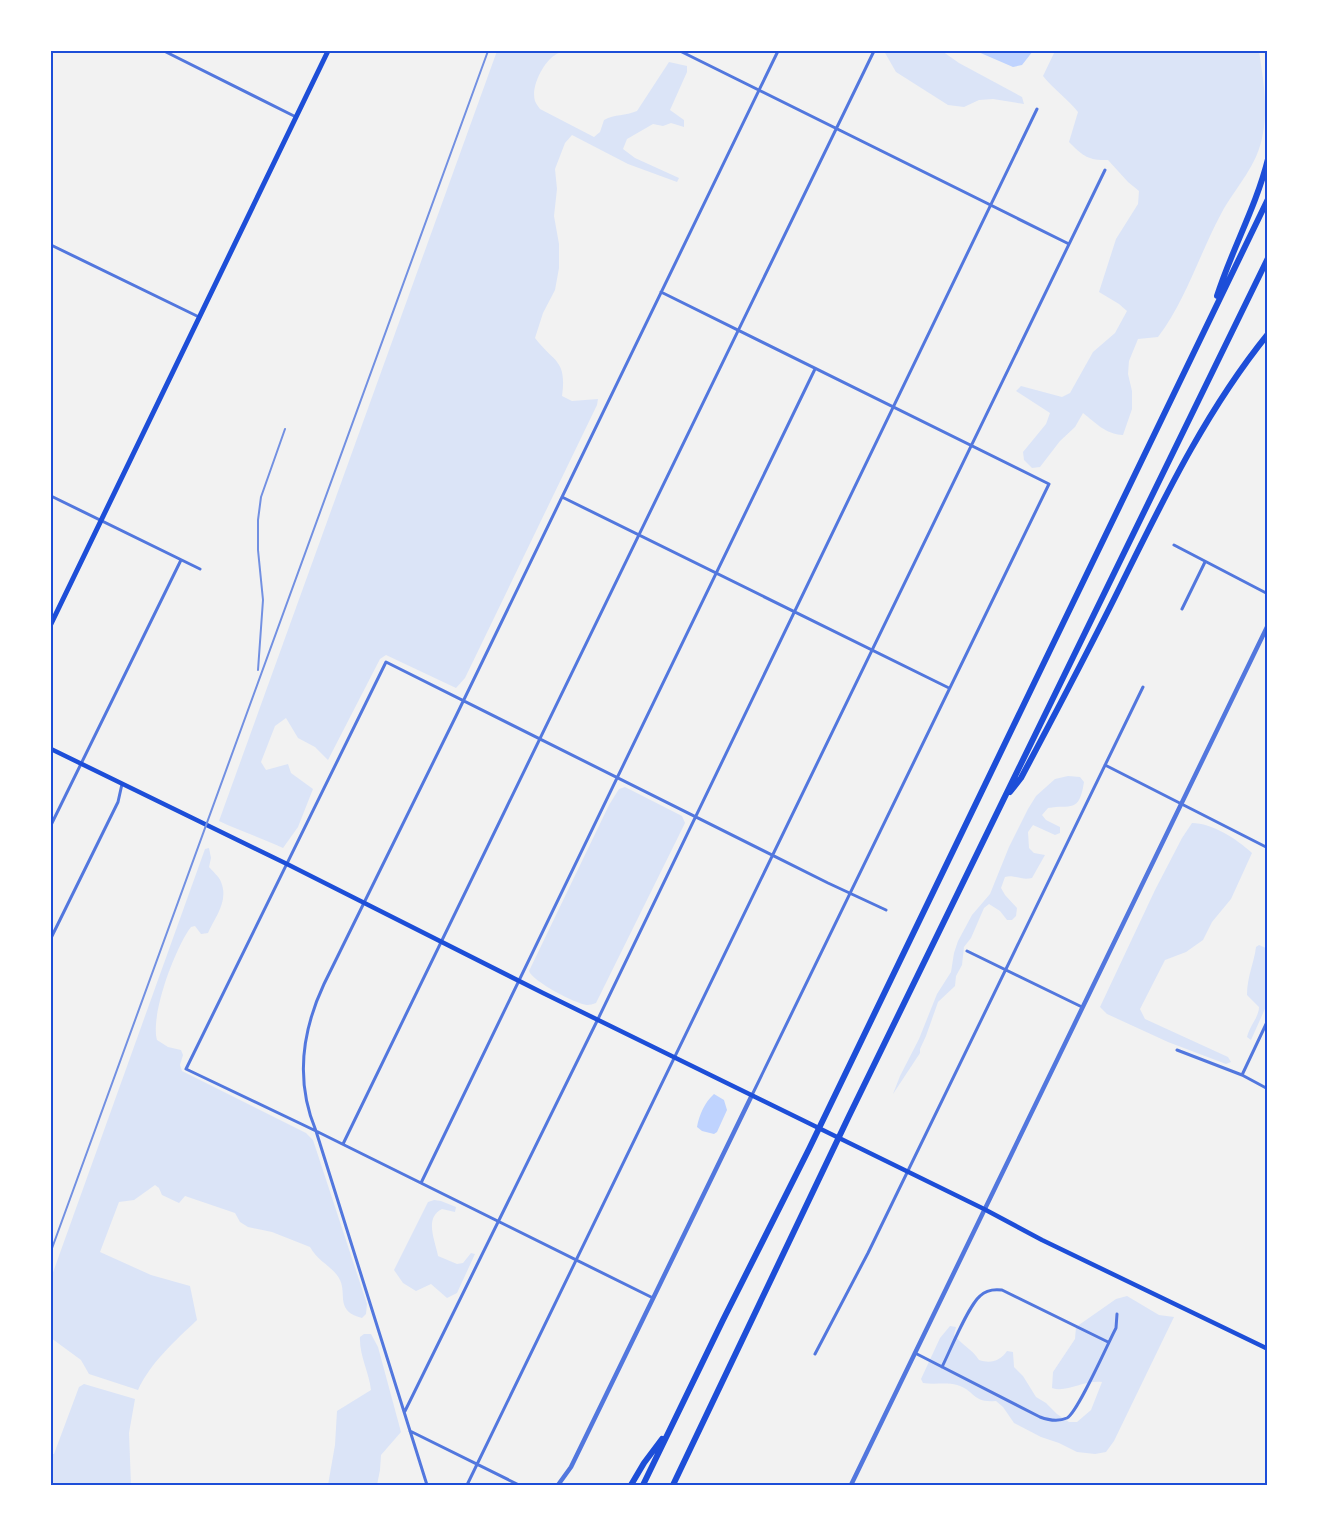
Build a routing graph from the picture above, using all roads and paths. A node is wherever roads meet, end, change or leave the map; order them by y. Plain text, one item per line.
1 (164, 51) edge
2 (328, 51) edge
3 (778, 51) edge
4 (874, 51) edge
5 (682, 52) edge
6 (759, 90) junction
7 (1037, 109) dead end
8 (296, 117) junction
9 (836, 129) junction
10 (1268, 159) edge
11 (1105, 170) dead end
12 (1268, 199) edge
13 (991, 205) junction
14 (1069, 244) junction
15 (51, 245) edge
16 (1268, 258) edge
17 (661, 292) junction
18 (199, 317) junction
19 (1210, 317) junction
20 (739, 332) junction
21 (1268, 334) edge
22 (815, 369) junction
23 (893, 408) junction
24 (969, 446) junction
25 (51, 496) edge
26 (562, 497) junction
27 (102, 519) junction
28 (639, 535) junction
29 (1174, 545) dead end
30 (181, 560) junction
31 (1205, 561) junction
32 (200, 569) dead end
33 (716, 573) junction
34 (1268, 594) edge
35 (1182, 609) dead end
36 (795, 611) junction
37 (51, 624) edge
38 (1268, 625) edge
39 (872, 650) junction
40 (1143, 687) dead end
41 (950, 688) junction
42 (464, 700) junction
43 (540, 738) junction
44 (51, 749) edge
45 (81, 763) junction
46 (1105, 765) junction
47 (618, 777) junction
48 (122, 784) junction
49 (1002, 802) junction
50 (1181, 805) junction
51 (696, 816) junction
52 (51, 825) edge
53 (1268, 848) edge
54 (773, 854) junction
55 (287, 864) junction
56 (850, 892) junction
57 (365, 903) junction
58 (886, 910) dead end
59 (51, 938) edge
60 (442, 942) junction
61 (967, 951) dead end
62 (1005, 969) junction
63 (520, 981) junction
64 (1082, 1008) junction
65 (598, 1019) junction
66 (1268, 1020) edge
67 (1177, 1050) dead end
68 (675, 1057) junction
69 (1242, 1075) junction
70 (1268, 1089) edge
71 (752, 1095) junction
72 (316, 1131) junction
73 (343, 1144) junction
74 (907, 1171) junction
75 (421, 1183) junction
76 (984, 1209) junction
77 (498, 1221) junction
78 (576, 1260) junction
79 (653, 1298) junction
80 (1118, 1314) dead end
81 (1108, 1342) junction
82 (1268, 1349) edge
83 (915, 1353) junction
84 (815, 1354) dead end
85 (942, 1368) junction
86 (404, 1412) junction
87 (672, 1426) junction
88 (410, 1431) junction
89 (477, 1464) junction
90 (427, 1485) edge
91 (467, 1485) edge
92 (519, 1485) edge
93 (558, 1485) edge
94 (631, 1485) edge
95 (643, 1485) edge
96 (674, 1485) edge
97 (851, 1485) edge

1 - 8 street
2 - 8 main road
3 - 6 street
4 - 9 street
5 - 6 street
6 - 9 street
6 - 17 street
7 - 13 street
8 - 18 main road
9 - 13 street
9 - 20 street
10 - 19 highway
11 - 14 street
12 - 19 highway
13 - 14 street
13 - 23 street
14 - 24 street
15 - 18 street
16 - 49 highway
17 - 20 street
17 - 26 street
18 - 27 main road
19 - 87 highway
20 - 22 street
20 - 28 street
21 - 49 highway
22 - 23 street
22 - 33 street
23 - 24 street
23 - 36 street
24 - 39 street
24 - 41 street
25 - 27 street
26 - 28 street
26 - 42 street
27 - 30 street
27 - 37 main road
28 - 33 street
28 - 43 street
29 - 31 street
30 - 32 street
30 - 45 street
31 - 34 street
31 - 35 street
33 - 36 street
33 - 47 street
36 - 39 street
36 - 51 street
38 - 50 street
39 - 41 street
39 - 54 street
40 - 46 street
41 - 56 street
42 - 43 street
42 - 55 street
42 - 57 street
43 - 47 street
43 - 60 street
44 - 45 main road
45 - 48 main road
45 - 52 street
46 - 50 street
46 - 62 street
47 - 51 street
47 - 63 street
48 - 55 main road
48 - 59 street
49 - 96 highway
50 - 53 street
50 - 64 street
51 - 54 street
51 - 65 street
54 - 56 street
54 - 68 street
55 - 57 main road
55 - 72 street
56 - 58 street
56 - 71 street
57 - 60 main road
57 - 72 street
60 - 63 main road
60 - 73 street
61 - 62 street
62 - 64 street
62 - 74 street
63 - 65 main road
63 - 75 street
64 - 76 street
65 - 68 main road
65 - 77 street
66 - 69 street
67 - 69 street
68 - 71 main road
68 - 78 street
69 - 70 street
71 - 74 main road
71 - 79 street
72 - 73 street
72 - 86 street
73 - 75 street
74 - 76 main road
74 - 84 street
75 - 77 street
76 - 82 main road
76 - 83 street
77 - 78 street
77 - 86 street
78 - 79 street
78 - 89 street
79 - 93 street
80 - 81 street
81 - 85 street
81 - 85 street
83 - 85 street
83 - 97 street
86 - 88 street
87 - 94 highway
87 - 95 highway
88 - 89 street
88 - 90 street
89 - 91 street
89 - 92 street

